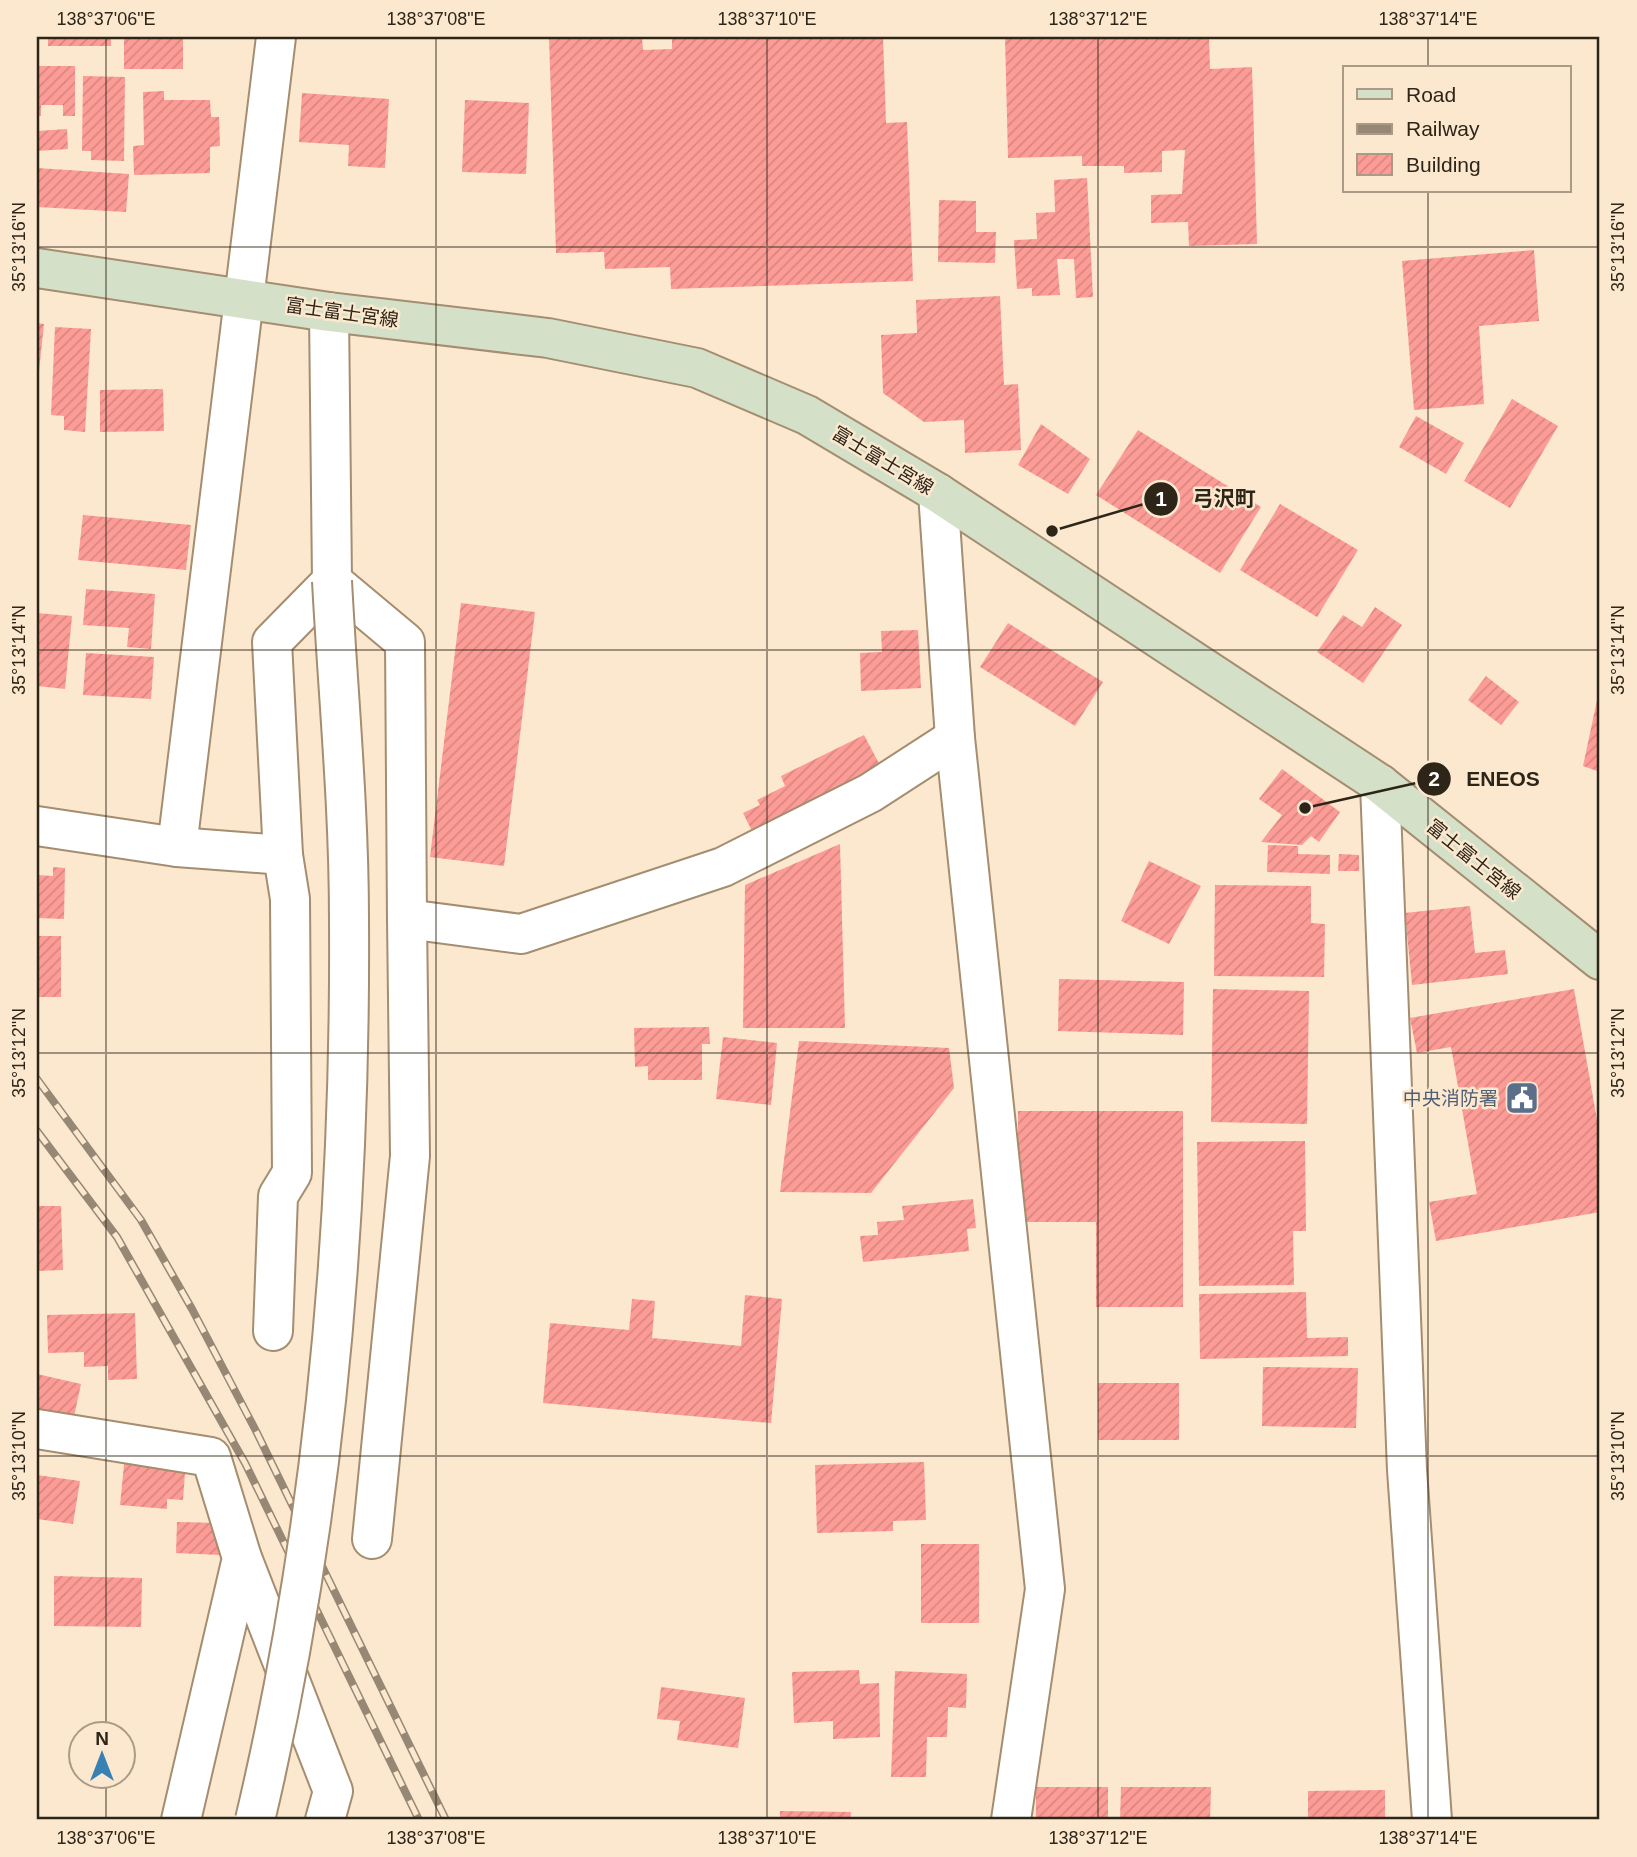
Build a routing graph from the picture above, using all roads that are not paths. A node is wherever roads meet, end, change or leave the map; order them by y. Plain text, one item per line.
1 (276, 37) edge
2 (37, 268) edge
3 (245, 297) junction
4 (329, 312) junction
5 (938, 493) junction
6 (332, 581) junction
7 (955, 738) junction
8 (1380, 784) junction
9 (37, 826) edge
10 (177, 847) junction
11 (283, 855) junction
12 (407, 919) junction
13 (1600, 960) edge
14 (273, 1331) dead end
15 (37, 1429) edge
16 (372, 1539) dead end
17 (242, 1558) junction
18 (181, 1820) edge
19 (255, 1820) edge
20 (325, 1820) edge
21 (1011, 1820) edge
22 (1432, 1820) edge

1 - 3 street
2 - 3 main road, 富士富士宮線
3 - 4 main road, 富士富士宮線
3 - 10 street
4 - 5 main road, 富士富士宮線
4 - 6 street
5 - 7 street
5 - 8 main road, 富士富士宮線
6 - 11 street
6 - 12 street
6 - 19 street, bridge
7 - 12 street
7 - 21 street
8 - 13 main road, 富士富士宮線
8 - 22 street
9 - 10 street
10 - 11 street
11 - 14 street
12 - 16 street
15 - 17 street
17 - 18 street
17 - 20 street

